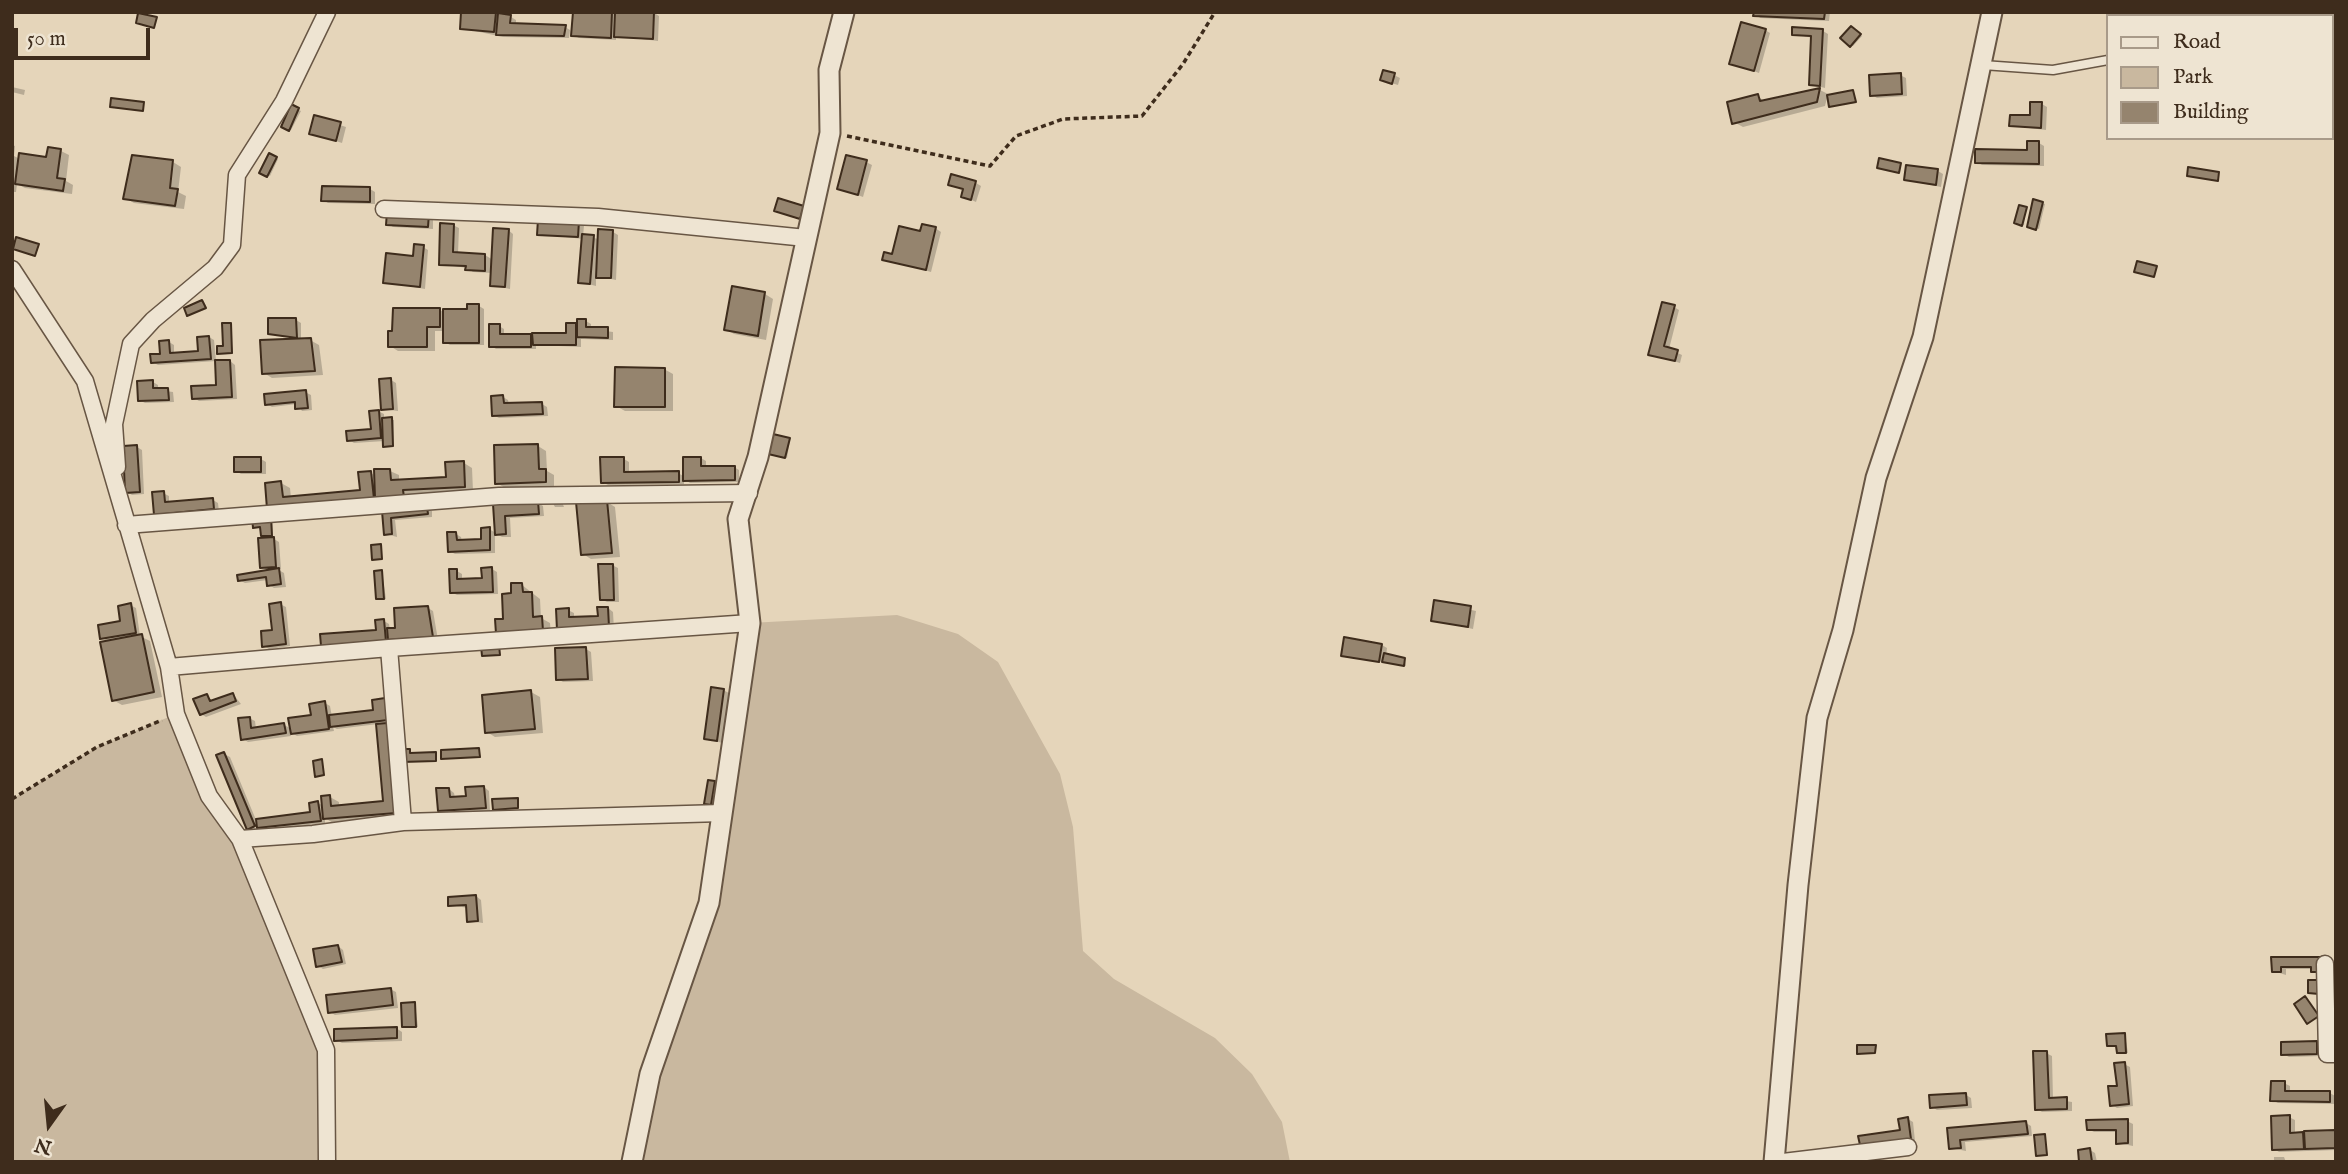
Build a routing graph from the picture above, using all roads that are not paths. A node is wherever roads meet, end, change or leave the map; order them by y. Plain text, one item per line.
1 (327, 12) edge
2 (844, 12) edge
3 (1992, 12) edge
4 (2106, 60) edge
5 (1980, 65) junction
6 (384, 209) dead end
7 (806, 238) junction
8 (12, 269) edge
9 (748, 493) junction
10 (125, 525) junction
11 (750, 623) junction
12 (389, 648) junction
13 (169, 667) junction
14 (722, 813) junction
15 (403, 822) junction
16 (240, 839) junction
17 (2325, 964) dead end
18 (2336, 1054) edge
19 (1908, 1147) dead end
20 (327, 1162) edge
21 (632, 1162) edge
22 (1774, 1162) edge
23 (1783, 1162) edge

1 - 10 street
2 - 7 street
3 - 5 street
4 - 5 lane
5 - 22 street
6 - 7 street
7 - 9 street
8 - 10 street
9 - 10 street
9 - 11 street
10 - 13 street
11 - 12 street
11 - 14 street
12 - 13 street
12 - 15 street
13 - 16 street
14 - 15 street
14 - 21 street
15 - 16 street
16 - 20 street
17 - 18 street
19 - 23 street

